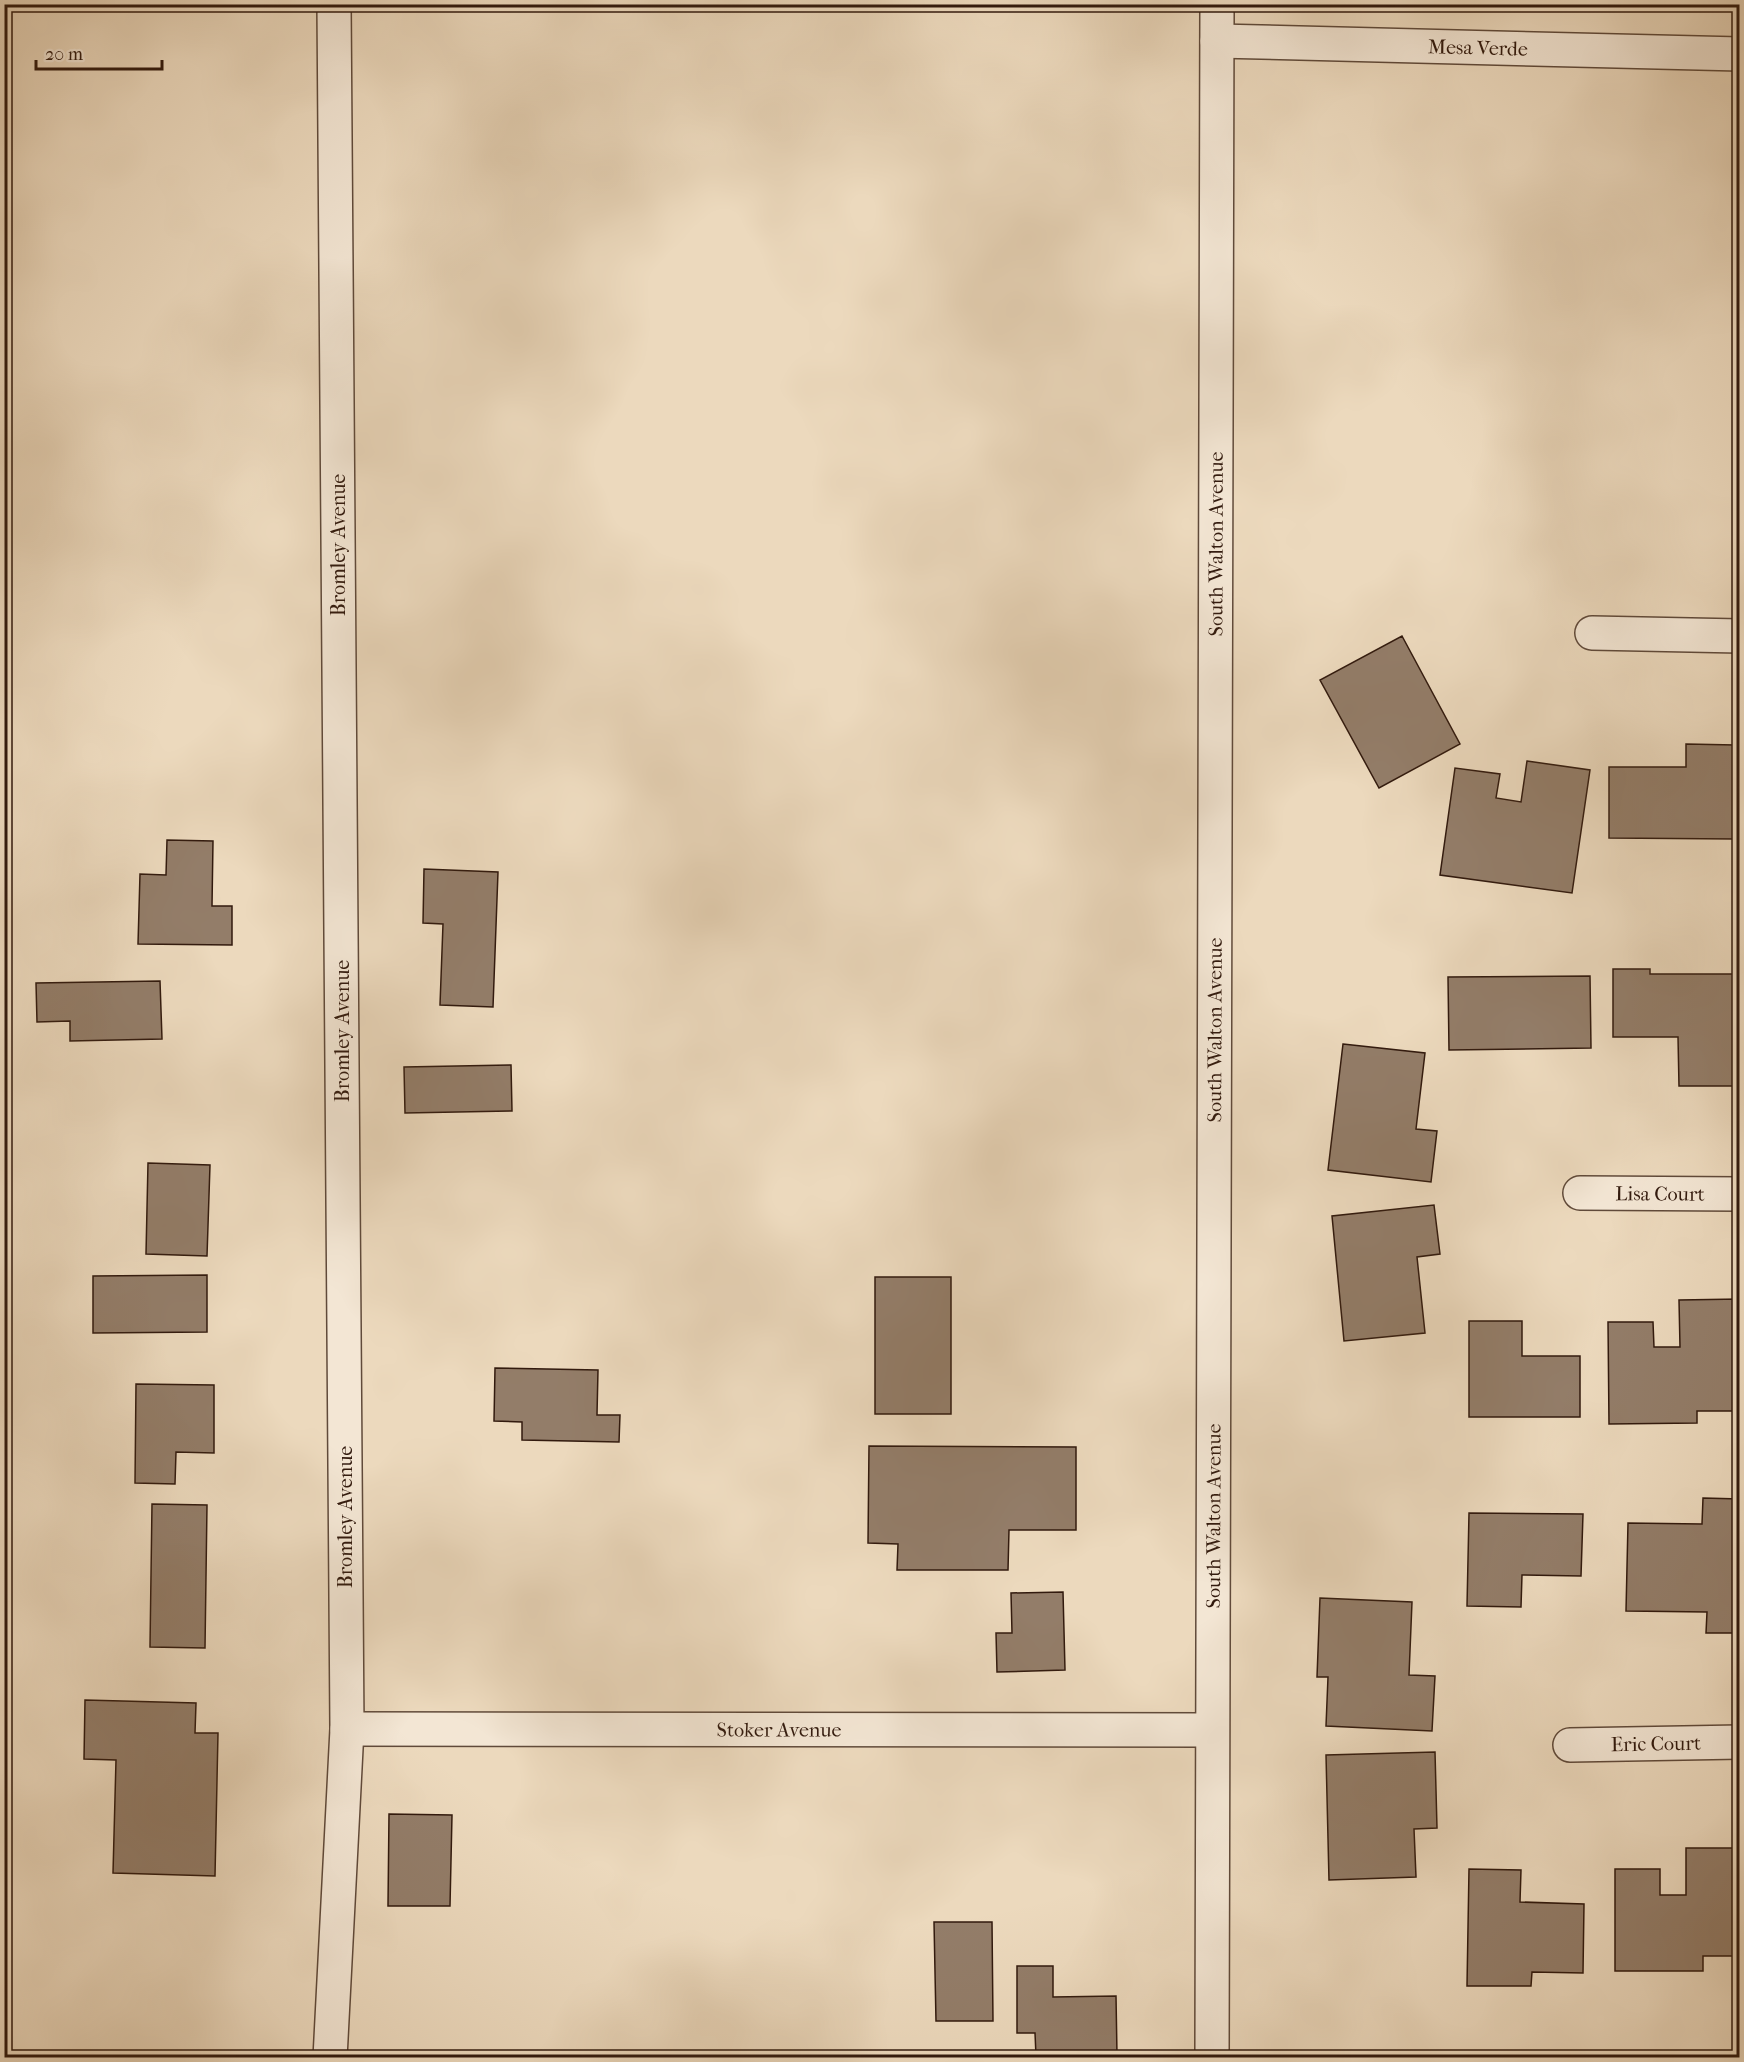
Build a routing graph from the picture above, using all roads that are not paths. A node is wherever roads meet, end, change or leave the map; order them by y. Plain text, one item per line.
1 (334, 4) edge
2 (1217, 4) edge
3 (1217, 41) junction
4 (1740, 54) edge
5 (1592, 633) dead end
6 (1740, 636) edge
7 (1580, 1193) dead end
8 (1740, 1194) edge
9 (347, 1729) junction
10 (1212, 1730) junction
11 (1740, 1742) edge
12 (1570, 1745) dead end
13 (330, 2058) edge
14 (1212, 2058) edge

1 - 9 street, Bromley Avenue
2 - 3 street, South Walton Avenue
3 - 4 street, Mesa Verde
3 - 10 street, South Walton Avenue
5 - 6 street
7 - 8 street, Lisa Court
9 - 10 street, Stoker Avenue
9 - 13 street, Bromley Avenue
10 - 14 street, South Walton Avenue
11 - 12 street, Eric Court

